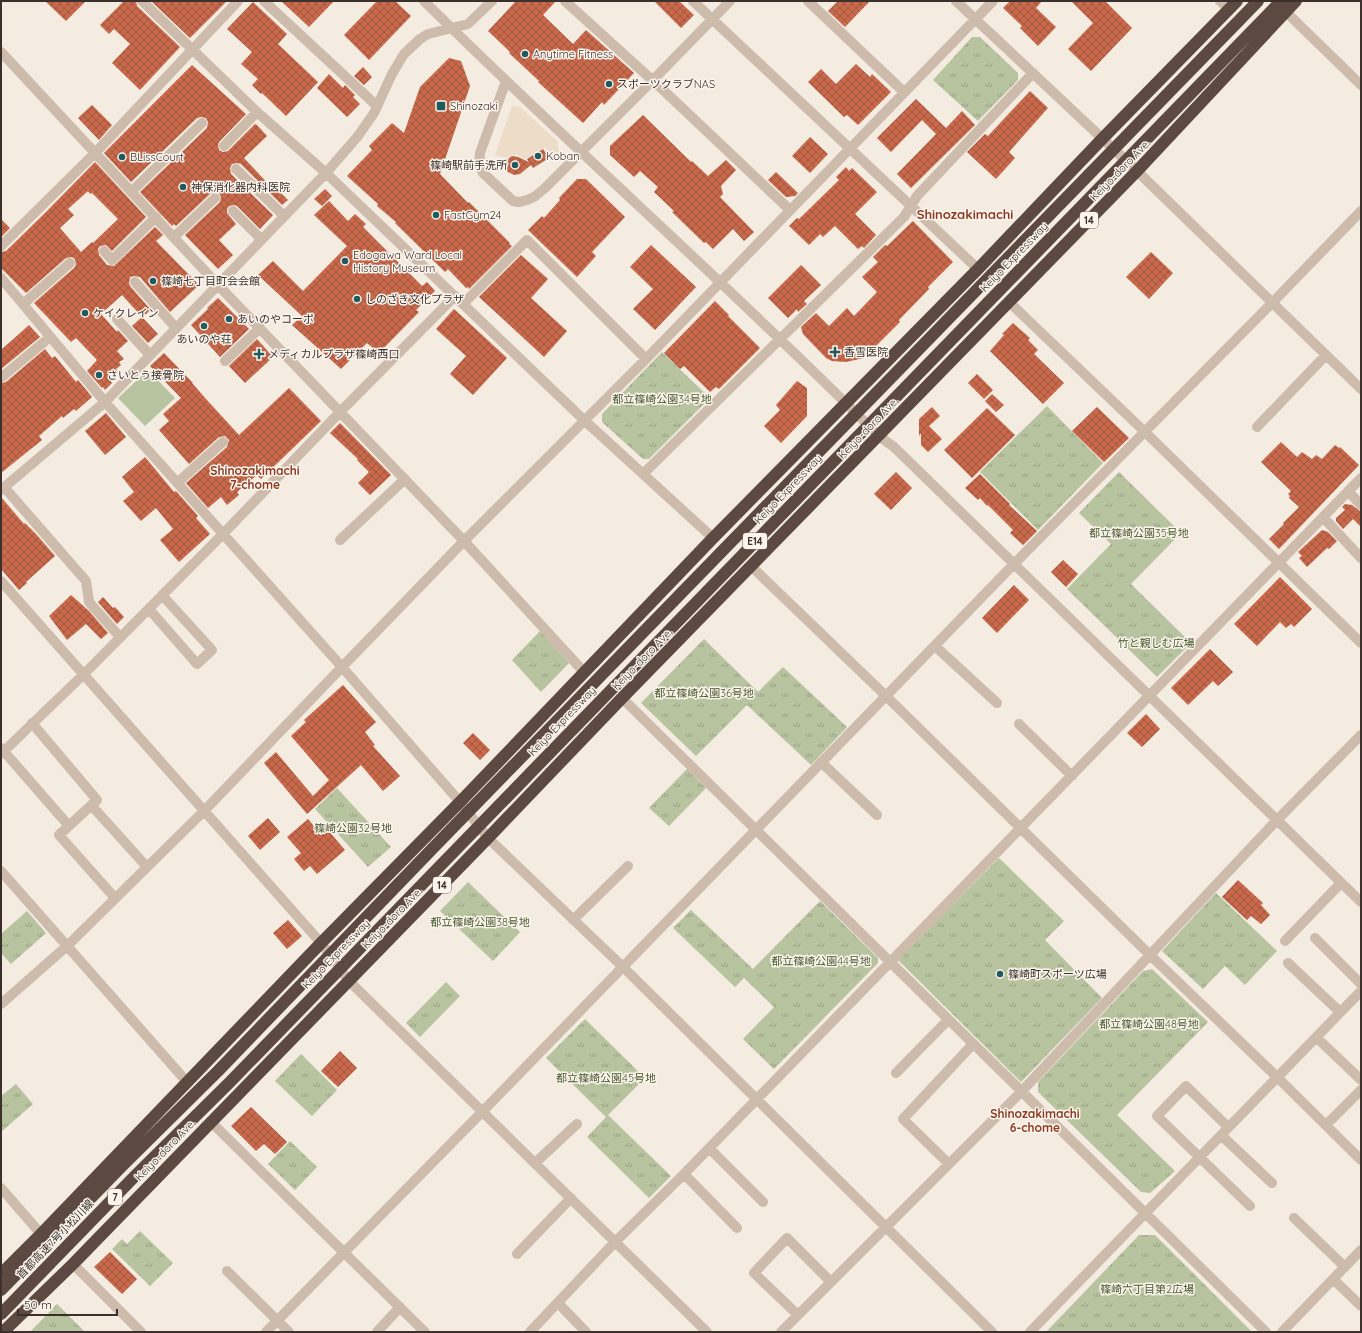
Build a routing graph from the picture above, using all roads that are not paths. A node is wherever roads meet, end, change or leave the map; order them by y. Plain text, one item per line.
1 (142, 1) edge
2 (238, 1) edge
3 (264, 1) edge
4 (424, 1) edge
5 (492, 1) edge
6 (565, 1) edge
7 (693, 1) edge
8 (730, 1) edge
9 (808, 1) edge
10 (956, 1) edge
11 (993, 1) edge
12 (1258, 1) edge
13 (1296, 1) edge
14 (1229, 4) edge
15 (1283, 6) edge
16 (712, 19) junction
17 (975, 19) junction
18 (451, 28) junction
19 (192, 49) junction
20 (2, 55) edge
21 (1033, 73) junction
22 (653, 80) junction
23 (506, 81) junction
24 (1361, 85) edge
25 (904, 92) junction
26 (377, 106) junction
27 (257, 112) junction
28 (202, 123) dead end
29 (1102, 139) junction
30 (224, 146) dead end
31 (850, 149) junction
32 (581, 151) junction
33 (96, 152) junction
34 (236, 169) dead end
35 (1137, 171) junction
36 (326, 173) junction
37 (132, 191) junction
38 (214, 198) dead end
39 (912, 206) junction
40 (790, 210) junction
41 (233, 211) dead end
42 (1361, 211) edge
43 (284, 216) junction
44 (156, 217) junction
45 (174, 237) junction
46 (261, 239) junction
47 (1, 246) edge
48 (104, 251) dead end
49 (70, 263) dead end
50 (978, 269) junction
51 (1, 278) edge
52 (135, 282) dead end
53 (720, 282) junction
54 (218, 285) junction
55 (455, 296) junction
56 (1009, 302) junction
57 (1273, 302) junction
58 (23, 304) junction
59 (463, 304) junction
60 (117, 319) dead end
61 (176, 328) junction
62 (260, 328) junction
63 (50, 337) junction
64 (780, 339) junction
65 (150, 355) junction
66 (1326, 356) junction
67 (646, 359) junction
68 (225, 361) dead end
69 (1, 376) edge
70 (1361, 389) edge
71 (105, 402) junction
72 (847, 404) junction
73 (341, 411) junction
74 (584, 420) junction
75 (1257, 427) dead end
76 (1145, 432) junction
77 (879, 436) junction
78 (223, 442) dead end
79 (643, 474) junction
80 (1361, 478) edge
81 (405, 479) junction
82 (177, 483) junction
83 (2, 488) edge
84 (1348, 491) junction
85 (1361, 505) edge
86 (1323, 517) junction
87 (223, 534) junction
88 (713, 538) junction
89 (340, 540) dead end
90 (464, 541) junction
91 (1361, 558) edge
92 (1279, 563) junction
93 (1014, 564) junction
94 (751, 566) junction
95 (1, 581) edge
96 (162, 595) junction
97 (149, 609) junction
98 (120, 637) junction
99 (1361, 643) edge
100 (936, 646) junction
101 (342, 667) junction
102 (584, 672) junction
103 (84, 674) junction
104 (886, 696) junction
105 (1149, 696) junction
106 (622, 698) junction
107 (998, 703) dead end
108 (32, 723) junction
109 (1019, 724) dead end
110 (1361, 735) edge
111 (2, 751) edge
112 (821, 762) junction
113 (1072, 776) junction
114 (460, 802) junction
115 (92, 806) junction
116 (204, 811) junction
117 (877, 815) dead end
118 (1277, 820) junction
119 (69, 826) junction
120 (1021, 828) junction
121 (756, 829) junction
122 (488, 838) junction
123 (628, 866) dead end
124 (147, 867) junction
125 (1, 871) edge
126 (1342, 883) junction
127 (115, 898) junction
128 (1361, 902) edge
129 (573, 920) junction
130 (1315, 938) dead end
131 (1284, 941) dead end
132 (320, 943) junction
133 (67, 946) junction
134 (1150, 954) junction
135 (889, 962) junction
136 (1288, 963) dead end
137 (623, 967) junction
138 (349, 981) junction
139 (1361, 984) edge
140 (1361, 991) edge
141 (1, 1004) edge
142 (1340, 1012) junction
143 (948, 1020) junction
144 (1317, 1038) junction
145 (973, 1044) junction
146 (218, 1071) joint
147 (896, 1073) dead end
148 (1277, 1077) junction
149 (1361, 1080) edge
150 (187, 1082) junction
151 (230, 1082) joint
152 (1361, 1090) edge
153 (1021, 1092) junction
154 (756, 1099) junction
155 (482, 1112) junction
156 (211, 1122) junction
157 (578, 1124) dead end
158 (1326, 1125) junction
159 (1225, 1131) junction
160 (709, 1148) junction
161 (1199, 1157) junction
162 (1361, 1160) edge
163 (535, 1163) junction
164 (949, 1164) junction
165 (684, 1174) junction
166 (1272, 1183) dead end
167 (1, 1188) edge
168 (571, 1198) junction
169 (763, 1202) dead end
170 (1250, 1206) dead end
171 (1145, 1213) junction
172 (1294, 1218) dead end
173 (885, 1227) junction
174 (737, 1228) dead end
175 (42, 1234) junction
176 (615, 1242) junction
177 (344, 1252) junction
178 (1360, 1252) edge
179 (517, 1254) dead end
180 (73, 1264) junction
181 (1345, 1267) junction
182 (227, 1271) dead end
183 (1, 1274) edge
184 (1333, 1279) junction
185 (831, 1282) junction
186 (1, 1290) edge
187 (558, 1304) junction
188 (1361, 1306) edge
189 (400, 1307) junction
190 (1, 1314) edge
191 (798, 1315) junction
192 (277, 1321) junction
193 (3, 1332) edge
194 (141, 1332) edge
195 (266, 1332) edge
196 (289, 1332) edge
197 (377, 1332) edge
198 (425, 1332) edge
199 (530, 1332) edge
200 (586, 1332) edge
201 (706, 1332) edge
202 (782, 1332) edge
203 (992, 1332) edge
204 (1030, 1332) edge
205 (1266, 1332) edge
206 (1282, 1332) edge

1 - 19 street
2 - 19 street
3 - 26 street
4 - 18 street
5 - 18 street
6 - 22 street
7 - 16 street
8 - 16 street
9 - 25 street
10 - 17 street
11 - 17 street
12 - 146 highway, Keiyo Expressway / E14
13 - 15 highway, Keiyo-doro Ave. / 14
14 - 29 highway
15 - 24 street
15 - 35 highway, Keiyo-doro Ave. / 14
15 - 151 highway, Keiyo Expressway / E14
16 - 22 street
16 - 31 street
17 - 21 street
17 - 25 street
18 - 23 street
18 - 26 street
19 - 27 street
19 - 33 street
20 - 33 street
21 - 29 street
21 - 39 street
22 - 32 street
22 - 40 street
23 - 32 street
23 - 32 street
25 - 31 street
26 - 36 street
27 - 30 street
27 - 36 street
28 - 37 street
29 - 35 street
29 - 50 highway
31 - 39 street
31 - 40 street
32 - 53 street
33 - 37 street
33 - 47 street
34 - 43 street
35 - 56 highway, Keiyo-doro Ave. / 14
35 - 57 street
36 - 43 street
36 - 55 street
37 - 44 street
38 - 45 street
39 - 50 street
39 - 64 street
40 - 53 street
41 - 46 street
42 - 57 street
43 - 46 street
44 - 45 street
44 - 48 street
45 - 54 street
46 - 54 street
49 - 58 street
50 - 72 highway
51 - 58 street
52 - 61 street
53 - 64 street
53 - 67 street
54 - 61 street
54 - 62 street
55 - 59 street
55 - 73 street
56 - 76 street
56 - 77 highway, Keiyo-doro Ave. / 14
57 - 66 street
57 - 76 street
58 - 63 street
59 - 67 street
59 - 74 street
60 - 65 street
61 - 65 street
62 - 68 street
62 - 73 street
63 - 69 street
63 - 71 street
64 - 72 street
64 - 79 street
65 - 71 street
66 - 70 street
66 - 75 street
67 - 74 street
71 - 82 street
71 - 83 street
72 - 77 street
72 - 88 highway
73 - 81 street
73 - 87 street
74 - 79 street
74 - 90 street
76 - 92 street
76 - 93 street
77 - 93 street
77 - 94 highway, Keiyo-doro Ave. / 14
78 - 82 street
79 - 88 street
80 - 84 street
81 - 89 street
81 - 90 street
82 - 87 street
83 - 98 street
84 - 85 street
84 - 86 street
86 - 91 street
86 - 92 street
87 - 96 street
87 - 101 street
88 - 102 highway
90 - 101 street
90 - 102 street
92 - 99 street
92 - 105 street
93 - 100 street
93 - 105 street
94 - 104 street
94 - 106 highway, Keiyo-doro Ave. / 14
95 - 103 street
96 - 97 street
96 - 97 street
97 - 98 street
98 - 103 street
100 - 104 street
100 - 107 street
101 - 114 street
101 - 116 street
102 - 114 highway
103 - 108 street
103 - 116 street
104 - 112 street
104 - 120 street
105 - 113 street
105 - 118 street
106 - 121 street
106 - 122 highway, Keiyo-doro Ave. / 14
108 - 111 street
108 - 115 street
109 - 113 street
110 - 118 street
111 - 119 street
112 - 117 street
112 - 121 street
113 - 120 street
114 - 122 street
114 - 132 highway
115 - 119 street
115 - 124 street
116 - 124 street
116 - 132 street
118 - 126 street
118 - 134 street
119 - 127 street
120 - 134 street
120 - 135 street
121 - 135 street
121 - 137 street
122 - 129 street
122 - 138 highway, Keiyo-doro Ave. / 14
123 - 129 street
124 - 127 street
125 - 133 street
126 - 128 street
126 - 131 street
127 - 133 street
129 - 137 street
130 - 139 street
132 - 138 street
132 - 150 highway
133 - 141 street
133 - 150 street
134 - 148 street
134 - 153 street
135 - 143 street
135 - 154 street
136 - 142 street
137 - 154 street
137 - 155 street
138 - 155 street
138 - 156 highway, Keiyo-doro Ave. / 14
140 - 142 street
142 - 144 street
143 - 145 street
143 - 147 street
144 - 148 street
144 - 149 street
145 - 153 street
145 - 164 street
146 - 186 highway, 首都高速7号小松川線 / 7
148 - 158 street
148 - 159 street
150 - 175 highway
151 - 190 highway, 首都高速7号小松川線 / 7
152 - 158 street
153 - 164 street
153 - 171 street
154 - 160 street
154 - 173 street
155 - 163 street
155 - 177 street
156 - 177 street
156 - 180 highway, Keiyo-doro Ave. / 14
157 - 163 street
158 - 162 street
159 - 161 street
159 - 161 street
159 - 166 street
160 - 165 street
160 - 169 street
161 - 170 street
161 - 171 street
163 - 168 street
164 - 173 street
165 - 174 street
165 - 176 street
167 - 175 street
168 - 176 street
168 - 179 street
171 - 204 street
171 - 205 street
172 - 181 street
173 - 185 street
173 - 203 street
175 - 183 highway
176 - 187 street
176 - 201 street
177 - 189 street
177 - 192 street
178 - 181 street
180 - 193 highway, Keiyo-doro Ave. / 14
180 - 194 street
181 - 184 street
182 - 192 street
184 - 188 street
184 - 206 street
185 - 191 street
185 - 191 street
187 - 199 street
187 - 200 street
189 - 197 street
189 - 198 street
191 - 202 street
192 - 195 street
192 - 196 street

